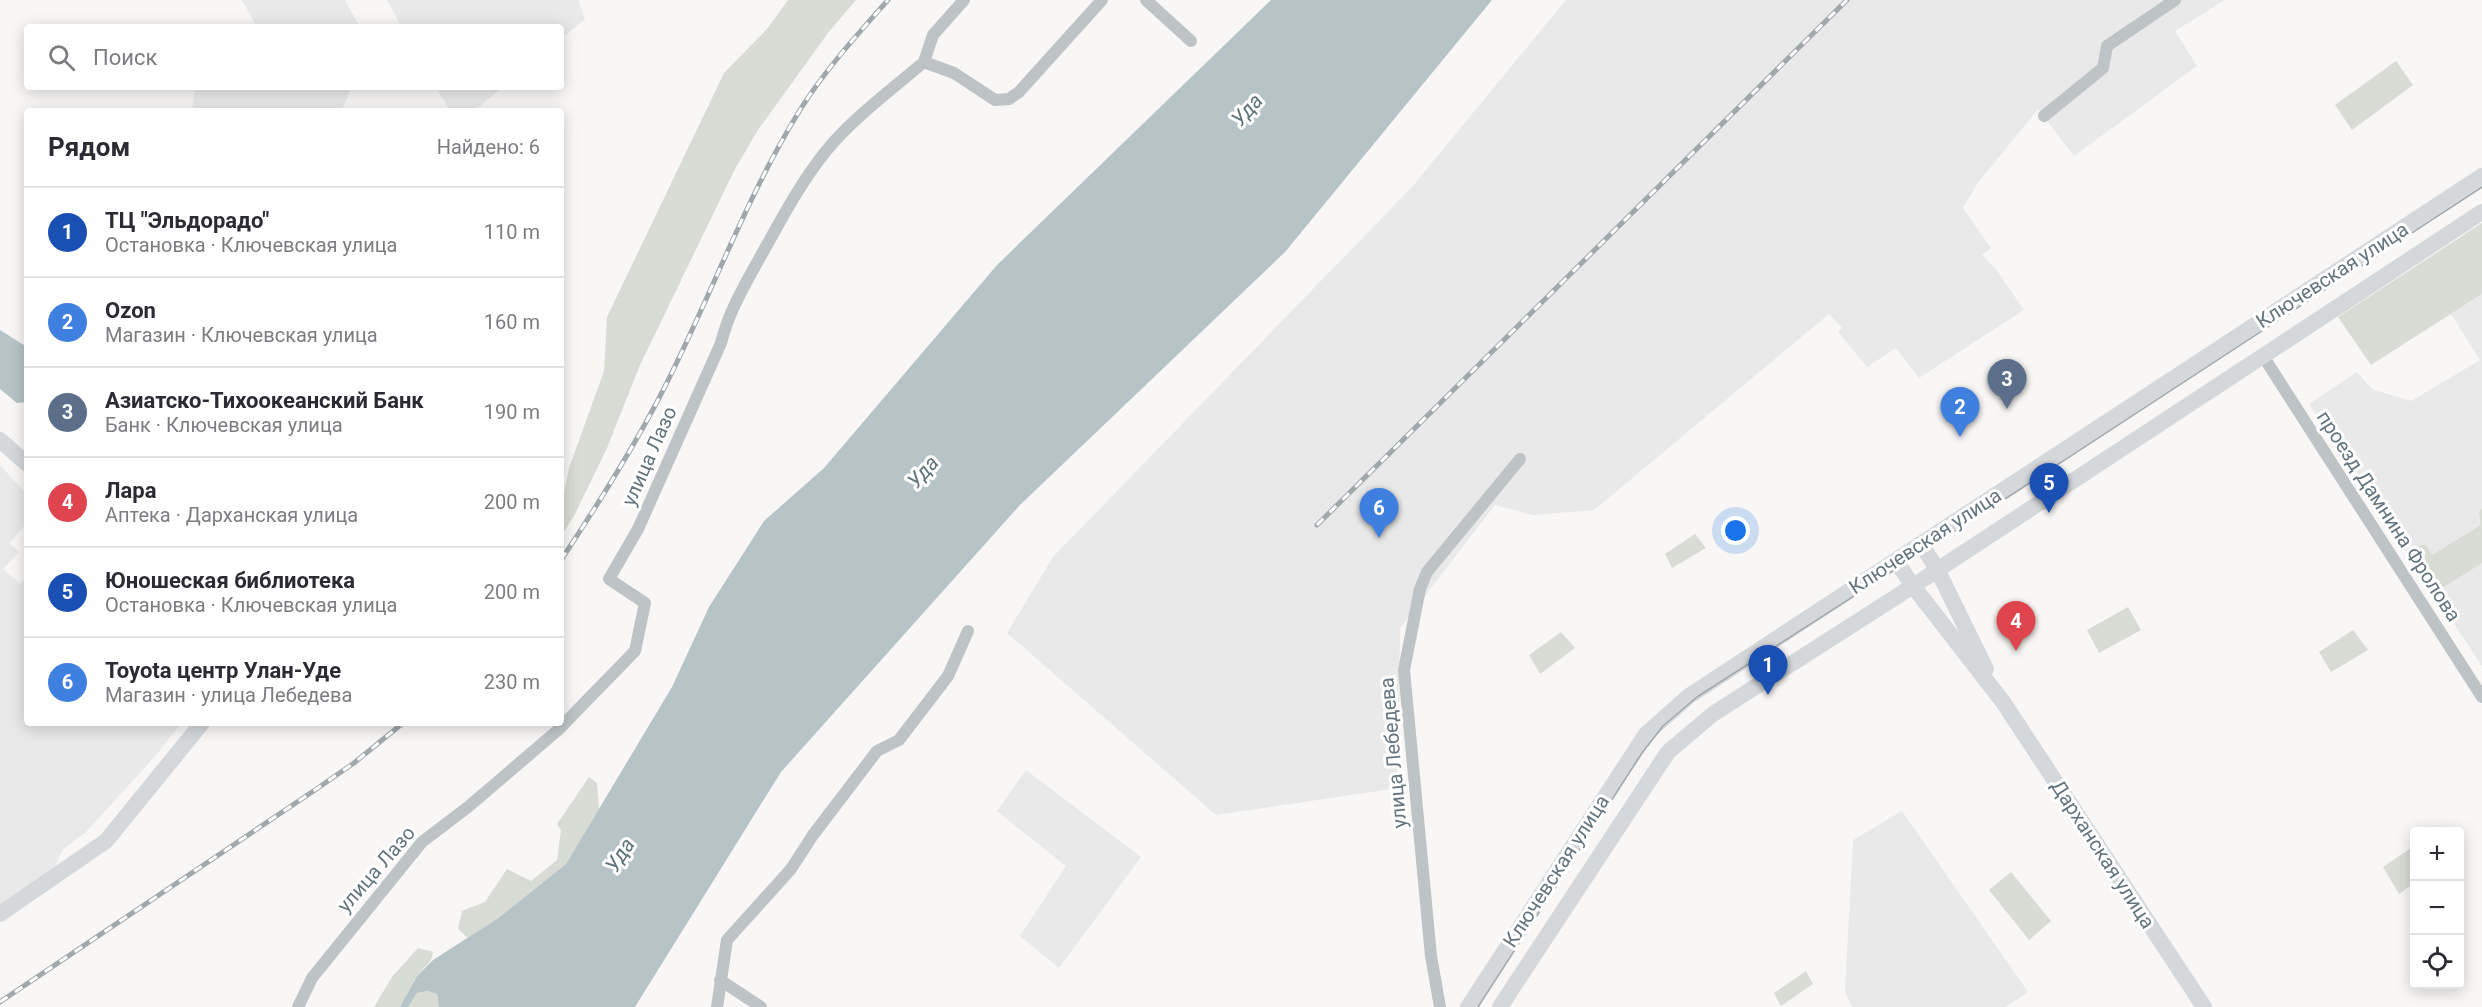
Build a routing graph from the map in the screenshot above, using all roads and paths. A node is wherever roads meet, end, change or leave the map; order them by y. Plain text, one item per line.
1 (964, 0) edge
2 (1102, 0) edge
3 (1146, 0) edge
4 (2175, 0) edge
5 (1191, 41) dead end
6 (924, 62) junction
7 (2044, 116) dead end
8 (2482, 176) edge
9 (2482, 212) edge
10 (2264, 356) junction
11 (0, 440) edge
12 (1520, 459) dead end
13 (24, 461) edge
14 (1921, 544) junction
15 (1896, 561) junction
16 (1937, 570) junction
17 (1913, 586) junction
18 (968, 631) dead end
19 (2482, 698) edge
20 (2002, 702) junction
21 (564, 724) edge
22 (200, 726) edge
23 (562, 726) edge
24 (0, 914) edge
25 (720, 980) junction
26 (298, 1007) edge
27 (717, 1007) edge
28 (761, 1007) edge
29 (1440, 1007) edge
30 (1468, 1007) edge
31 (1500, 1007) edge
32 (2204, 1007) edge

1 - 6 street
2 - 6 street
3 - 5 street
4 - 7 street
6 - 21 street, улица Лазо
8 - 14 main road, Ключевская улица
9 - 10 main road, Ключевская улица
10 - 16 main road, Ключевская улица
10 - 19 street, проезд Дамнина Фролова
11 - 13 main road
12 - 29 street, улица Лебедева
14 - 15 main road, Ключевская улица
14 - 16 main road, Дарханская улица
15 - 17 main road, Дарханская улица
15 - 30 main road, Ключевская улица
16 - 17 main road, Ключевская улица
16 - 20 main road, Дарханская улица
17 - 20 main road, Дарханская улица
17 - 31 main road, Ключевская улица
18 - 25 street
20 - 32 main road, Дарханская улица
22 - 24 main road
23 - 26 street, улица Лазо
25 - 27 street
25 - 28 street

